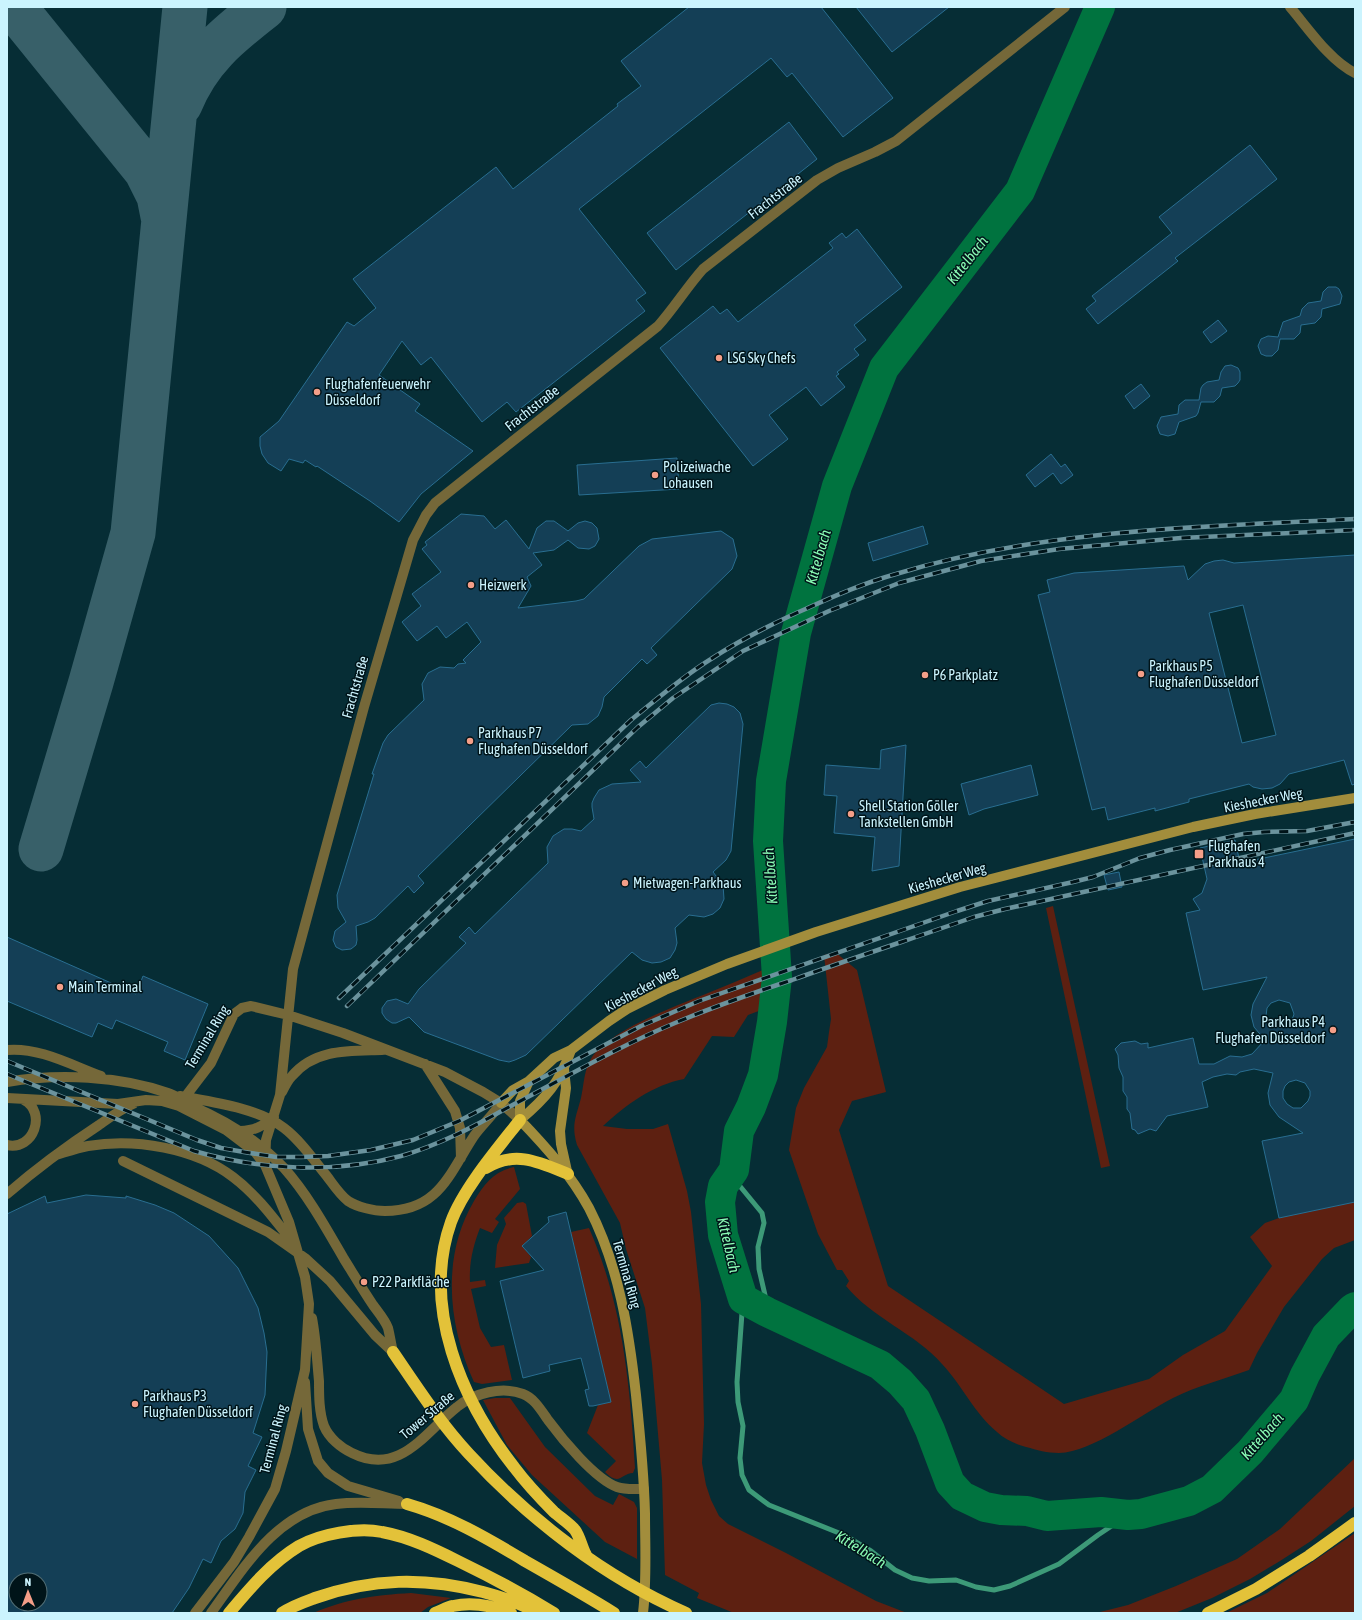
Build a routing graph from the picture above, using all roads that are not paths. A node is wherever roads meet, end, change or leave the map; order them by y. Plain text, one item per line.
1 (1065, 7) edge
2 (1290, 7) edge
3 (1355, 73) edge
4 (1355, 798) edge
5 (288, 1015) junction
6 (7, 1050) edge
7 (388, 1050) junction
8 (571, 1050) junction
9 (425, 1064) junction
10 (564, 1069) junction
11 (38, 1078) junction
12 (530, 1081) junction
13 (7, 1082) edge
14 (170, 1094) junction
15 (280, 1095) junction
16 (10, 1097) edge
17 (146, 1100) junction
18 (162, 1101) junction
19 (500, 1103) junction
20 (179, 1106) junction
21 (274, 1117) junction
22 (520, 1120) junction
23 (226, 1130) junction
24 (7, 1145) edge
25 (56, 1155) junction
26 (462, 1158) junction
27 (123, 1161) dead end
28 (265, 1165) junction
29 (482, 1171) junction
30 (568, 1174) junction
31 (7, 1194) edge
32 (298, 1250) junction
33 (309, 1304) junction
34 (393, 1352) junction
35 (305, 1370) junction
36 (644, 1489) junction
37 (407, 1504) junction
38 (1355, 1523) edge
39 (586, 1555) junction
40 (195, 1613) edge
41 (211, 1613) edge
42 (229, 1613) edge
43 (282, 1613) edge
44 (435, 1613) edge
45 (511, 1613) edge
46 (537, 1613) edge
47 (554, 1613) edge
48 (614, 1613) edge
49 (643, 1613) edge
50 (686, 1613) edge
51 (1208, 1613) edge

1 - 5 street, Frachtstraße
2 - 3 street
4 - 8 street, Kieshecker Weg
5 - 7 street, Terminal Ring
5 - 15 street, Terminal Ring
5 - 20 street, Terminal Ring
6 - 18 street, Terminal Ring
7 - 9 street, Terminal Ring
7 - 15 street, Terminal Ring
8 - 10 street
8 - 12 street, Kieshecker Weg
9 - 19 street, Terminal Ring
9 - 26 street
10 - 22 street
10 - 30 street
11 - 13 street
11 - 14 street
11 - 16 street
12 - 19 street, Kieshecker Weg
12 - 22 street, Kieshecker Weg
14 - 26 street
14 - 34 street
15 - 21 street, Terminal Ring
16 - 17 street, Terminal Ring
16 - 24 street
17 - 18 street, Terminal Ring
17 - 25 street, Terminal Ring
18 - 20 street, Terminal Ring
19 - 22 street, Terminal Ring
19 - 26 street
20 - 23 street, Terminal Ring
21 - 23 street
21 - 28 street, Terminal Ring
22 - 29 highway
22 - 30 street, Terminal Ring
23 - 28 street, Terminal Ring
25 - 31 street, Terminal Ring
25 - 32 street, Terminal Ring
27 - 34 street
28 - 32 street, Terminal Ring
29 - 30 highway
29 - 39 highway
30 - 36 street, Terminal Ring
32 - 33 street, Terminal Ring
33 - 35 street, Terminal Ring
33 - 36 street, Tower Straße
34 - 39 highway
35 - 37 street
35 - 40 street, Terminal Ring
36 - 49 street, Terminal Ring
37 - 41 street
37 - 48 highway
38 - 51 highway
39 - 50 highway
42 - 47 highway
43 - 46 highway
44 - 45 highway

